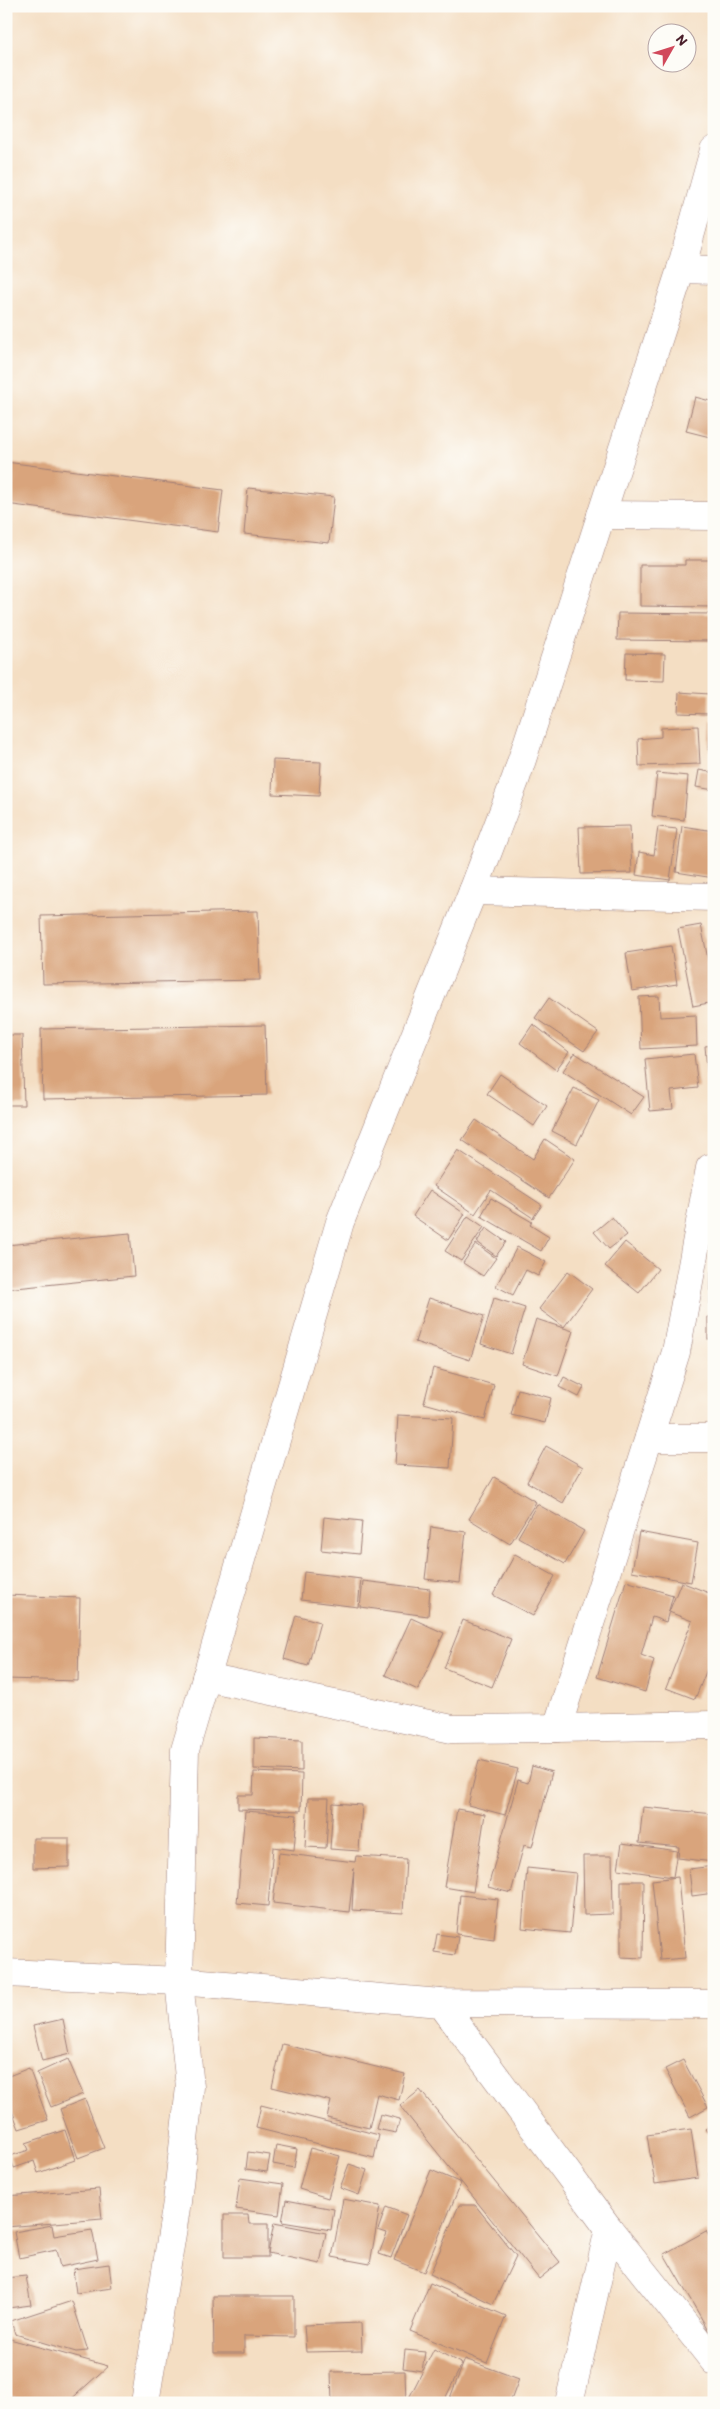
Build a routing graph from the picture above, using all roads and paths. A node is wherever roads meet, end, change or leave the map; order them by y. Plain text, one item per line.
1 (714, 150) edge
2 (681, 269) junction
3 (714, 270) edge
4 (601, 515) junction
5 (714, 516) edge
6 (473, 891) junction
7 (714, 898) edge
8 (714, 1168) edge
9 (649, 1438) junction
10 (714, 1438) edge
11 (206, 1677) junction
12 (714, 1725) edge
13 (557, 1728) junction
14 (6, 1973) edge
15 (179, 1981) junction
16 (440, 2003) junction
17 (714, 2004) edge
18 (609, 2229) junction
19 (711, 2355) edge
20 (145, 2403) edge
21 (569, 2403) edge

1 - 2 street
2 - 3 street
2 - 4 street
4 - 5 street
4 - 6 street
6 - 7 street
6 - 11 street
8 - 9 street
9 - 10 street
9 - 13 street
11 - 13 street
11 - 15 street
12 - 13 street
14 - 15 street
15 - 16 street
15 - 20 street
16 - 17 street
16 - 18 street
18 - 19 street
18 - 21 street

